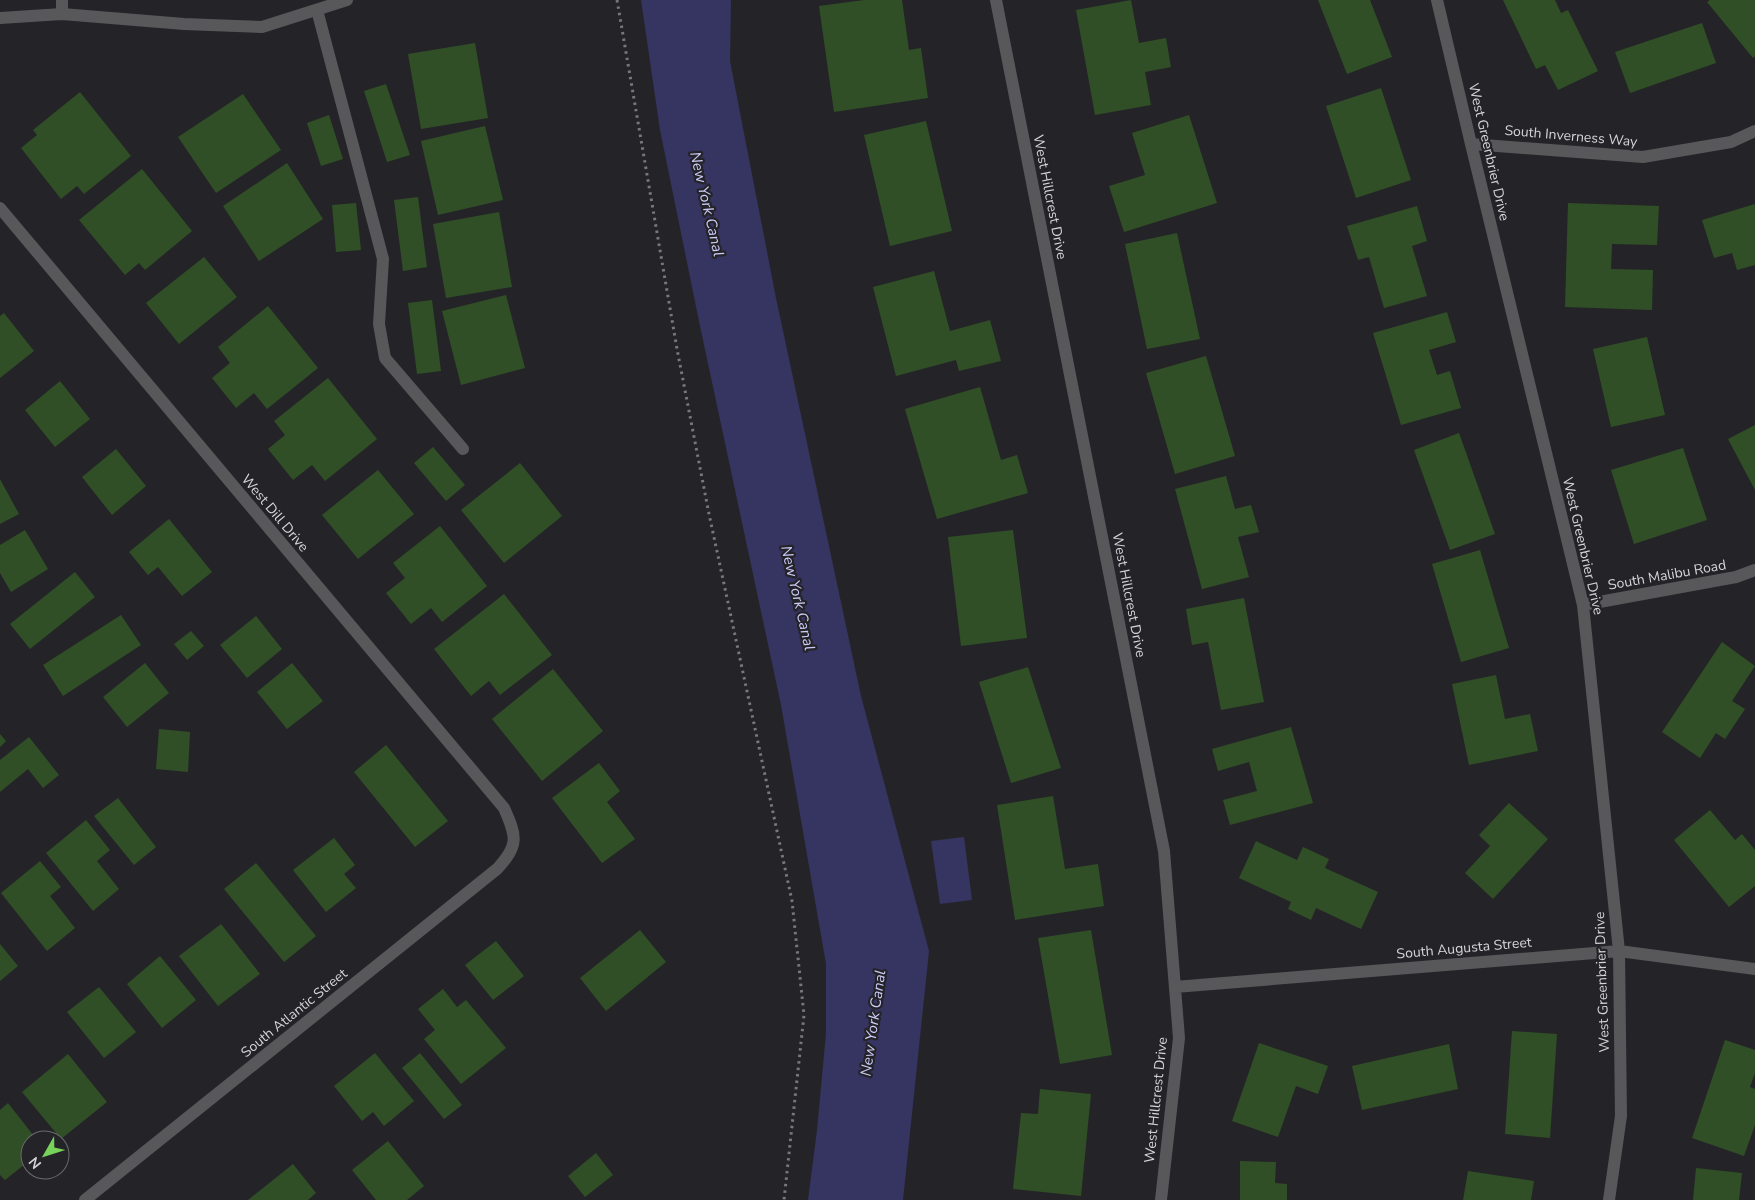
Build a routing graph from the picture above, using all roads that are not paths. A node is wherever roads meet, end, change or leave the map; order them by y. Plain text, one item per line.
1 (62, 0) edge
2 (347, 0) edge
3 (996, 0) edge
4 (1438, 0) edge
5 (317, 10) junction
6 (62, 14) junction
7 (0, 18) edge
8 (1755, 131) edge
9 (1470, 144) junction
10 (0, 208) edge
11 (464, 449) dead end
12 (1755, 570) edge
13 (1583, 605) junction
14 (515, 843) joint
15 (1619, 951) junction
16 (1755, 969) edge
17 (1175, 987) junction
18 (85, 1200) edge
19 (1160, 1200) edge
20 (1609, 1200) edge

1 - 6 street
2 - 5 street
3 - 17 street, West Hillcrest Drive
4 - 9 street, West Greenbrier Drive
5 - 6 street
5 - 11 street
6 - 7 street
8 - 9 street, South Inverness Way
9 - 13 street, West Greenbrier Drive
10 - 14 street, West Dill Drive
12 - 13 street, South Malibu Road
13 - 15 street, West Greenbrier Drive
14 - 18 street, South Atlantic Street
15 - 16 street, South Augusta Street
15 - 17 street, South Augusta Street
15 - 20 street, West Greenbrier Drive
17 - 19 street, West Hillcrest Drive

